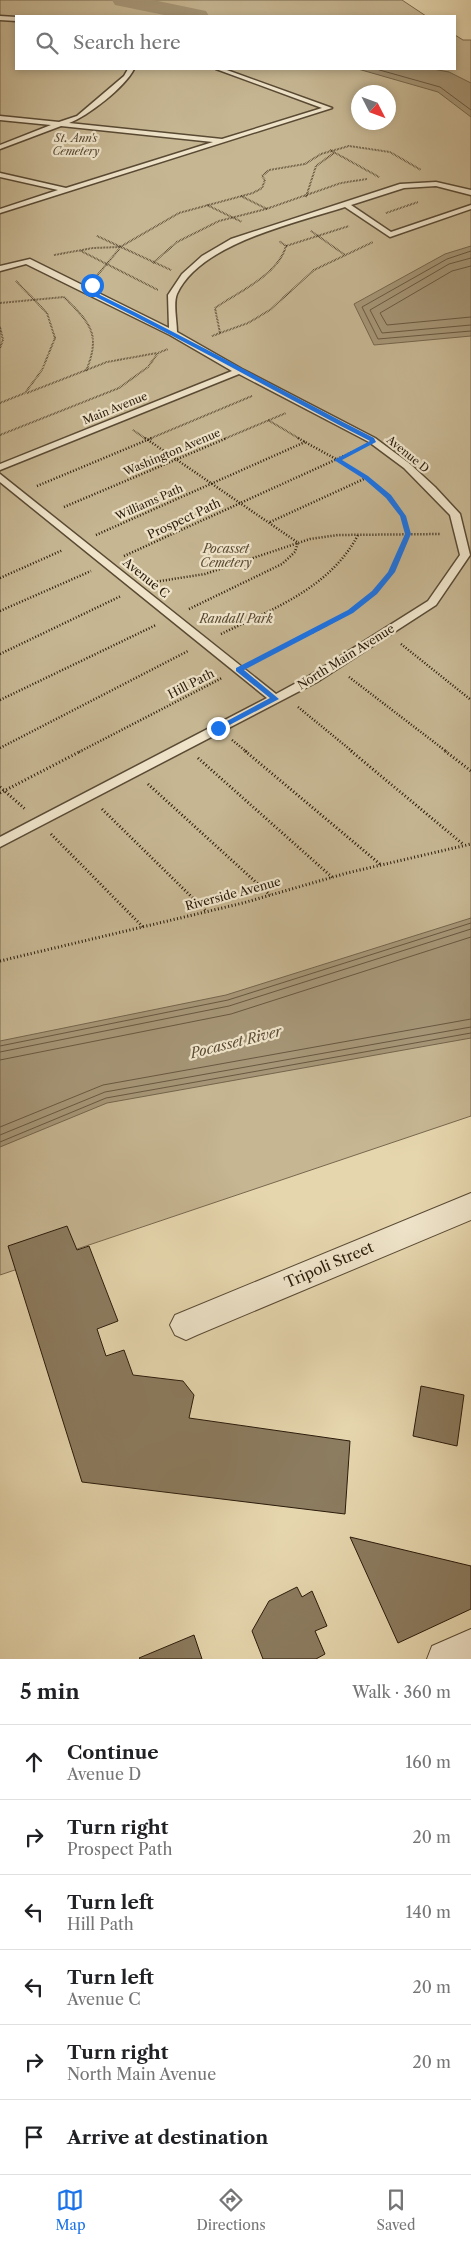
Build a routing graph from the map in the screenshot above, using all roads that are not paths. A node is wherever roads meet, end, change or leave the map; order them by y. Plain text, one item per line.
1 (0, 18) edge
2 (15, 18) edge
3 (130, 70) edge
4 (222, 70) edge
5 (0, 118) edge
6 (64, 123) junction
7 (226, 142) junction
8 (0, 147) edge
9 (0, 175) edge
10 (67, 190) junction
11 (471, 193) edge
12 (346, 205) junction
13 (471, 207) edge
14 (0, 211) edge
15 (0, 269) edge
16 (173, 333) junction
17 (239, 371) junction
18 (0, 467) edge
19 (0, 477) edge
20 (460, 534) joint
21 (279, 697) junction
22 (0, 843) edge
23 (471, 1206) edge
24 (186, 1325) dead end
25 (471, 1647) edge
26 (445, 1659) edge

1 - 2 lane
3 - 6 lane
4 - 7 lane
5 - 6 lane
6 - 7 lane
6 - 8 lane
7 - 10 lane
9 - 10 lane
10 - 14 lane
11 - 12 lane
12 - 13 lane
12 - 16 lane
15 - 16 lane, Avenue D
16 - 17 lane, Avenue D
17 - 18 lane, Main Avenue
17 - 20 lane, Avenue D
19 - 21 lane, Avenue C
20 - 21 lane, North Main Avenue
21 - 22 lane, North Main Avenue
23 - 24 street, Tripoli Street
25 - 26 street

